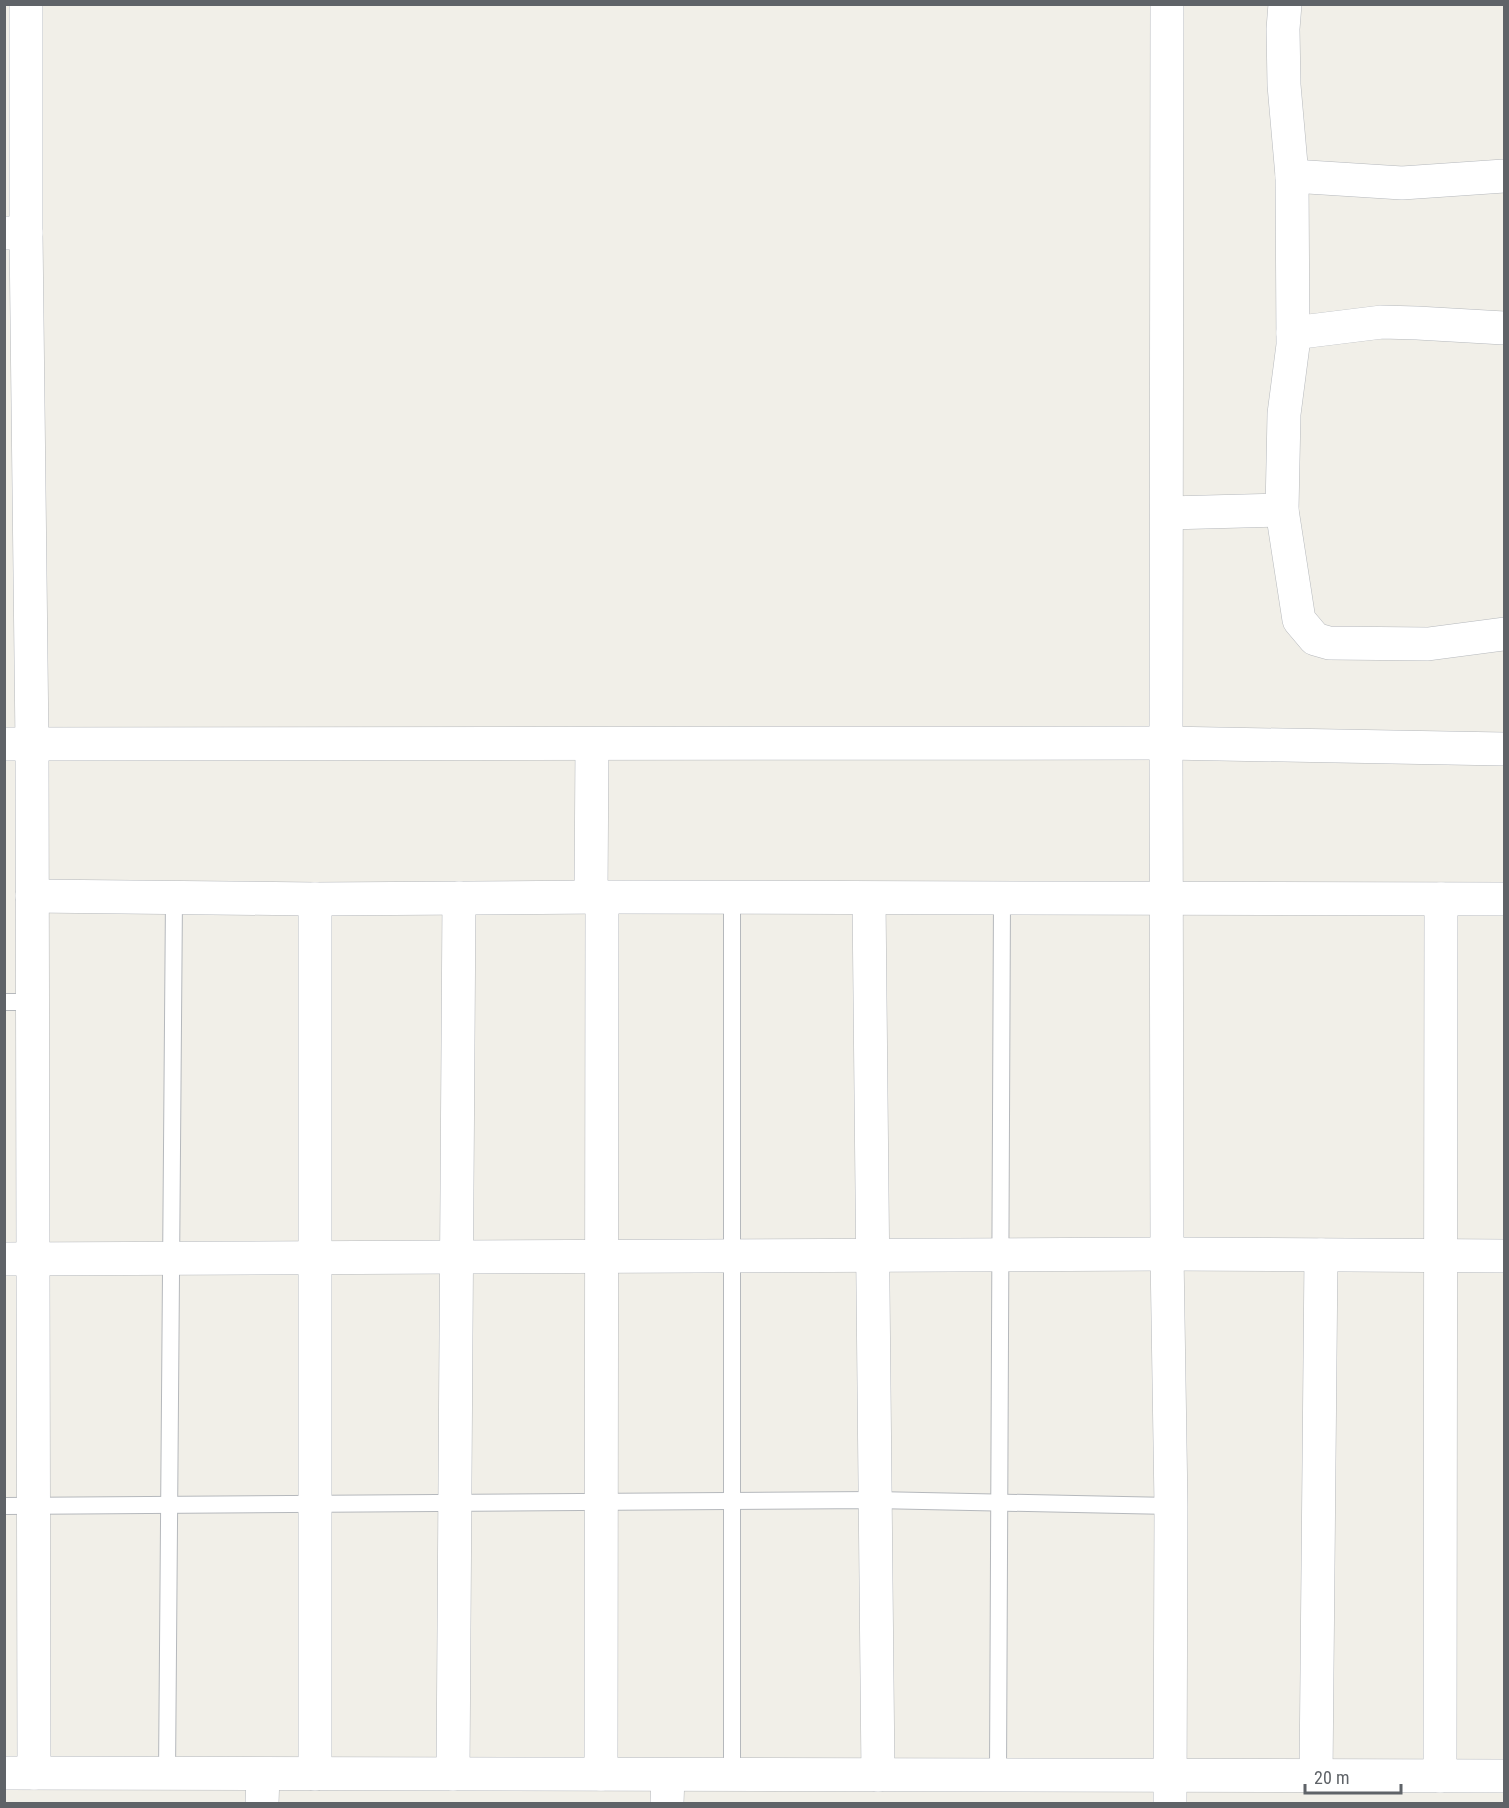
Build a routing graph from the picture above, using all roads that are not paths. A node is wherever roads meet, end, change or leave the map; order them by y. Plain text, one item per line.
1 (27, 4) edge
2 (1167, 4) edge
3 (1285, 4) edge
4 (1292, 176) junction
5 (1504, 176) edge
6 (15, 233) edge
7 (1504, 328) edge
8 (1293, 333) junction
9 (1282, 510) junction
10 (1168, 513) junction
11 (1504, 634) edge
12 (1166, 743) junction
13 (18, 744) edge
14 (592, 744) junction
15 (1504, 748) edge
16 (32, 896) junction
17 (596, 897) junction
18 (174, 898) junction
19 (459, 898) junction
20 (732, 898) junction
21 (315, 899) junction
22 (868, 899) junction
23 (1002, 899) junction
24 (1167, 899) junction
25 (1441, 899) junction
26 (1504, 899) edge
27 (19, 1002) edge
28 (1167, 1254) junction
29 (1000, 1255) junction
30 (1321, 1255) junction
31 (732, 1256) junction
32 (872, 1256) junction
33 (1441, 1256) junction
34 (1504, 1256) edge
35 (602, 1257) junction
36 (315, 1258) junction
37 (457, 1258) junction
38 (19, 1259) edge
39 (171, 1259) junction
40 (875, 1500) junction
41 (732, 1501) junction
42 (601, 1502) junction
43 (456, 1503) junction
44 (999, 1503) junction
45 (315, 1504) junction
46 (19, 1505) edge
47 (170, 1505) junction
48 (1171, 1506) junction
49 (19, 1773) edge
50 (167, 1774) junction
51 (315, 1774) junction
52 (453, 1774) junction
53 (601, 1774) junction
54 (732, 1774) junction
55 (878, 1775) junction
56 (998, 1775) junction
57 (1316, 1776) junction
58 (1440, 1776) junction
59 (1504, 1776) edge
60 (262, 1789) edge
61 (667, 1789) edge
62 (1170, 1789) edge

1 - 6 street
2 - 10 street
3 - 4 street
4 - 5 street
4 - 8 street
6 - 13 street
7 - 8 street
8 - 9 street
9 - 10 street
9 - 11 street
10 - 12 street
12 - 14 street
12 - 15 street
12 - 24 street
13 - 14 street
13 - 16 street
14 - 17 street
16 - 18 street
16 - 27 street
17 - 19 street
17 - 20 street
17 - 35 street
18 - 21 street
18 - 39 lane
19 - 21 street
19 - 37 street
20 - 22 street
20 - 31 lane
21 - 36 street
22 - 23 street
22 - 32 street
23 - 24 street
23 - 29 lane
24 - 25 street
24 - 28 street
25 - 26 street
25 - 33 street
27 - 38 street
28 - 29 street
28 - 30 street
28 - 48 street
29 - 32 street
29 - 44 lane
30 - 33 street
30 - 57 street
31 - 32 street
31 - 35 street
31 - 41 lane
32 - 40 street
33 - 34 street
33 - 58 street
35 - 37 street
35 - 42 street
36 - 37 street
36 - 39 street
36 - 45 street
37 - 43 street
38 - 39 street
38 - 46 street
39 - 47 lane
40 - 41 lane
40 - 44 lane
40 - 55 street
41 - 42 lane
41 - 54 lane
42 - 43 lane
42 - 53 street
43 - 45 lane
43 - 52 street
44 - 48 lane
44 - 56 lane
45 - 47 lane
45 - 51 street
46 - 47 lane
46 - 49 street
47 - 50 lane
48 - 62 street
49 - 50 street
50 - 60 street
51 - 52 street
51 - 60 street
52 - 53 street
53 - 61 street
54 - 55 street
54 - 61 street
55 - 56 street
56 - 62 street
57 - 58 street
57 - 62 street
58 - 59 street

